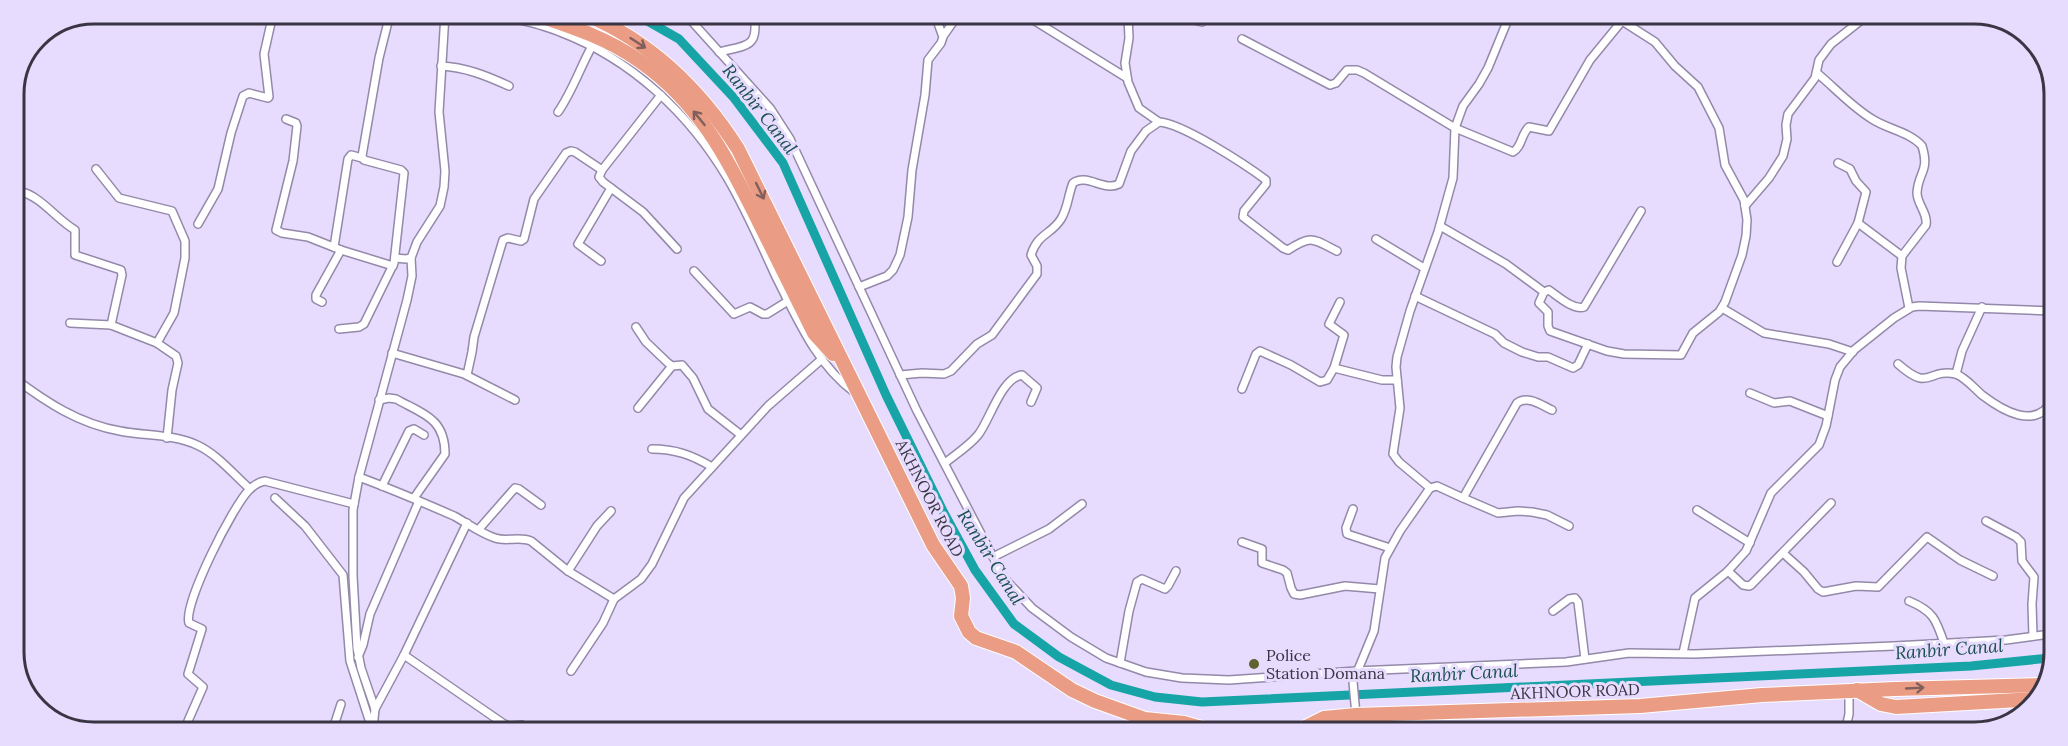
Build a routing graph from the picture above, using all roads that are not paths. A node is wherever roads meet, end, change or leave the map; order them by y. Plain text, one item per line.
1 (271, 24) edge
2 (388, 24) edge
3 (444, 24) edge
4 (530, 24) edge
5 (563, 24) edge
6 (603, 24) edge
7 (694, 24) edge
8 (755, 24) edge
9 (939, 24) edge
10 (951, 24) edge
11 (1040, 24) edge
12 (1128, 24) edge
13 (1506, 24) edge
14 (1615, 24) edge
15 (1627, 24) edge
16 (1856, 24) edge
17 (944, 35) junction
18 (1242, 39) dead end
19 (591, 46) junction
20 (719, 52) junction
21 (441, 66) junction
22 (1817, 73) junction
23 (1127, 78) junction
24 (509, 86) dead end
25 (661, 95) junction
26 (558, 112) dead end
27 (286, 118) dead end
28 (1159, 122) junction
29 (1455, 128) junction
30 (362, 158) junction
31 (1838, 163) dead end
32 (96, 169) dead end
33 (602, 170) junction
34 (611, 188) junction
35 (24, 193) edge
36 (1745, 206) junction
37 (1641, 211) dead end
38 (1858, 223) junction
39 (198, 224) dead end
40 (1440, 226) junction
41 (1376, 240) dead end
42 (337, 249) junction
43 (677, 249) dead end
44 (1337, 251) dead end
45 (1902, 256) junction
46 (395, 258) junction
47 (411, 258) junction
48 (601, 261) dead end
49 (1837, 262) dead end
50 (393, 266) junction
51 (1424, 268) junction
52 (694, 271) dead end
53 (859, 287) junction
54 (1544, 292) junction
55 (1415, 296) junction
56 (788, 301) junction
57 (322, 302) dead end
58 (1341, 302) dead end
59 (1982, 307) junction
60 (1722, 308) junction
61 (1909, 308) junction
62 (2044, 310) edge
63 (70, 323) dead end
64 (111, 326) junction
65 (636, 327) dead end
66 (339, 329) dead end
67 (157, 343) junction
68 (1588, 344) junction
69 (1853, 352) junction
70 (392, 353) junction
71 (822, 359) junction
72 (1898, 364) dead end
73 (672, 366) junction
74 (844, 366) junction
75 (1334, 368) junction
76 (1956, 374) junction
77 (466, 375) junction
78 (900, 375) junction
79 (1397, 380) junction
80 (24, 385) edge
81 (1242, 389) dead end
82 (1750, 393) dead end
83 (859, 396) junction
84 (379, 400) junction
85 (515, 400) dead end
86 (1031, 402) dead end
87 (638, 408) dead end
88 (1552, 410) dead end
89 (2044, 410) edge
90 (1828, 416) junction
91 (424, 435) dead end
92 (741, 435) junction
93 (167, 438) junction
94 (651, 449) dead end
95 (945, 463) junction
96 (712, 467) junction
97 (359, 477) junction
98 (382, 486) junction
99 (1430, 488) junction
100 (250, 489) junction
101 (275, 498) dead end
102 (1463, 498) junction
103 (417, 499) junction
104 (1832, 503) dead end
105 (354, 504) junction
106 (1082, 504) dead end
107 (541, 505) dead end
108 (1353, 509) dead end
109 (1697, 510) dead end
110 (611, 511) dead end
111 (1986, 521) dead end
112 (466, 523) junction
113 (1569, 526) dead end
114 (478, 529) junction
115 (1242, 542) dead end
116 (1750, 543) junction
117 (1390, 548) junction
118 (1783, 553) junction
119 (993, 557) junction
120 (568, 571) junction
121 (1176, 571) dead end
122 (1728, 571) junction
123 (1993, 576) dead end
124 (1380, 589) junction
125 (614, 599) junction
126 (1909, 601) dead end
127 (1553, 611) dead end
128 (2044, 635) edge
129 (2033, 636) junction
130 (1944, 643) junction
131 (1683, 653) junction
132 (404, 655) junction
133 (358, 657) junction
134 (1585, 659) junction
135 (1120, 663) junction
136 (571, 671) dead end
137 (1356, 671) junction
138 (2036, 685) edge
139 (1853, 691) junction
140 (2026, 700) edge
141 (341, 704) dead end
142 (375, 709) junction
143 (1358, 711) junction
144 (188, 721) dead end
145 (335, 722) edge
146 (371, 722) edge
147 (374, 722) edge
148 (501, 722) edge
149 (1174, 722) edge
150 (1316, 722) edge
151 (1365, 722) edge
152 (1848, 722) edge

1 - 39 street
2 - 30 street
3 - 21 street
4 - 19 street
74 -> 5 highway, AKHNOOR ROAD
6 -> 74 highway, AKHNOOR ROAD
7 - 20 street
8 - 20 street
9 - 17 street
10 - 17 street
11 - 23 street
12 - 23 street
13 - 29 street
14 - 29 street
15 - 36 street
16 - 22 street
17 - 53 street
18 - 29 street
19 - 25 street
19 - 26 street
20 - 53 street
21 - 24 street
21 - 47 street
22 - 36 street
22 - 45 street
23 - 28 street
25 - 33 street
25 - 56 street
27 - 42 street
28 - 44 street
28 - 78 street
29 - 40 street
30 - 42 street
30 - 46 street
31 - 38 street
32 - 67 street
33 - 34 street
33 - 77 street
34 - 43 street
34 - 48 street
35 - 64 street
36 - 60 street
37 - 54 street
38 - 45 street
38 - 49 street
40 - 51 street
40 - 54 street
41 - 51 street
42 - 50 street
42 - 57 street
45 - 61 street
46 - 47 street
46 - 50 street
47 - 70 street
50 - 66 street
51 - 55 street
52 - 56 street
53 - 78 street
54 - 68 street
55 - 68 street
55 - 79 street
56 - 71 street
58 - 75 street
59 - 61 street
59 - 62 street
59 - 76 street
60 - 68 street
60 - 69 street
61 - 69 street
63 - 64 street
64 - 67 street
65 - 73 street
67 - 93 street
69 - 90 street
70 - 77 street
70 - 84 street
71 - 83 street
71 - 92 street
72 - 76 street
73 - 87 street
73 - 92 street
74 - 83 highway, AKHNOOR ROAD
75 - 79 street
75 - 81 street
76 - 89 street
77 - 85 street
78 - 95 street
79 - 99 street
80 - 93 street
82 - 90 street
83 - 149 highway, AKHNOOR ROAD
84 - 97 street
84 - 103 street
86 - 95 street
88 - 102 street
90 - 116 street
91 - 98 street
92 - 96 street
93 - 100 street
94 - 96 street
95 - 119 street
96 - 125 street
97 - 98 street
97 - 105 street
98 - 103 street
99 - 102 street
99 - 117 street
100 - 105 street
100 - 144 street
101 - 146 street
102 - 113 street
103 - 112 street
103 - 133 street
104 - 118 street
105 - 133 street
106 - 119 street
107 - 114 street
108 - 117 street
109 - 116 street
110 - 120 street
111 - 129 street
112 - 114 street
112 - 132 street
114 - 120 street
115 - 124 street
116 - 122 street
117 - 124 street
118 - 122 street
118 - 123 street
119 - 135 street
120 - 125 street
121 - 135 street
122 - 131 street
124 - 137 street
125 - 136 street
126 - 130 street
127 - 134 street
128 - 129 street
129 - 130 street
130 - 131 street
131 - 134 street
132 - 142 street
132 - 148 street
133 - 142 street
134 - 137 street
135 - 137 street
137 - 143 street
139 -> 138 highway, AKHNOOR ROAD
139 - 140 highway
139 - 143 highway, AKHNOOR ROAD
139 - 152 street
141 - 145 street
142 - 147 street
143 - 150 highway, AKHNOOR ROAD
143 - 151 street

